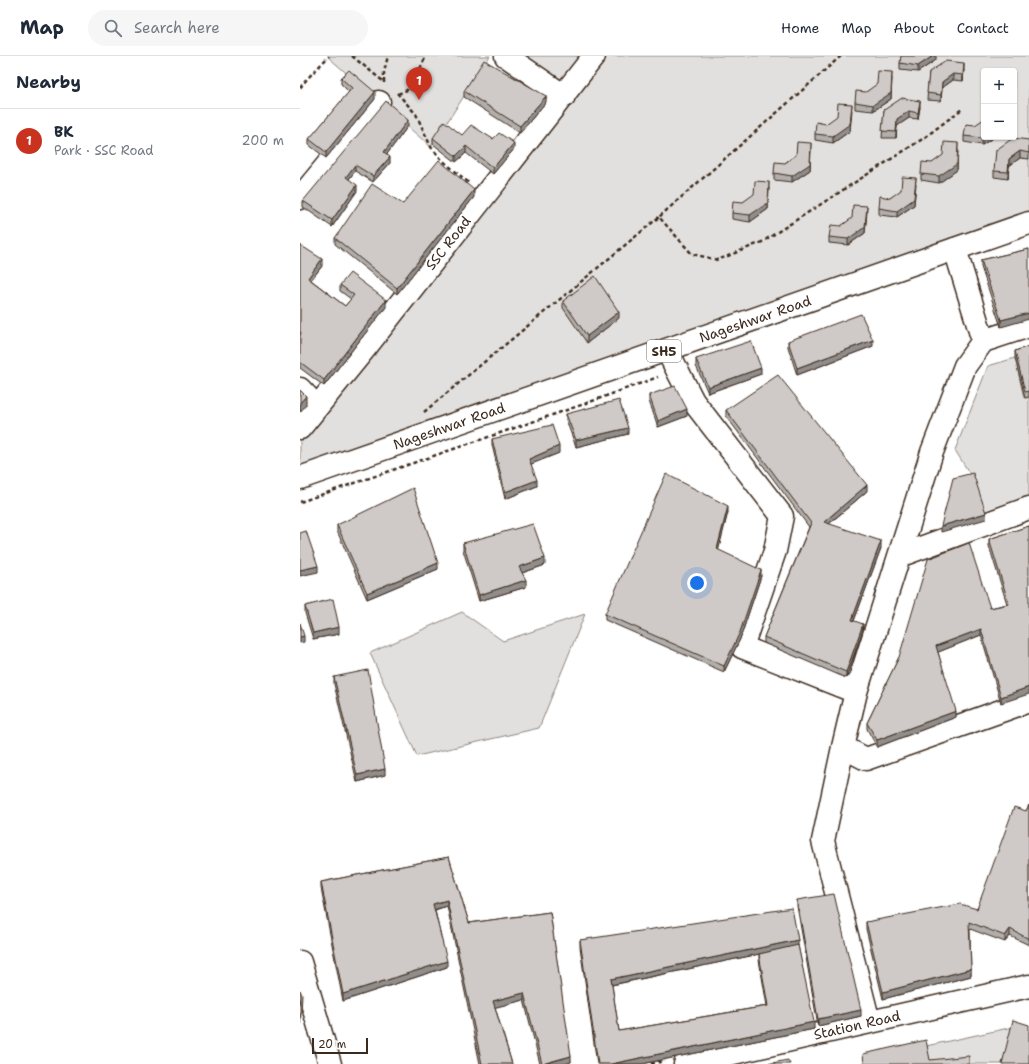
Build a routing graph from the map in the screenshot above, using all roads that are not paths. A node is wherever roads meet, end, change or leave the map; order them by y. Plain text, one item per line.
1 (506, 56) edge
2 (594, 56) edge
3 (386, 90) road end
4 (564, 96) junction
5 (300, 198) edge
6 (1029, 223) edge
7 (955, 249) junction
8 (1029, 326) edge
9 (983, 342) junction
10 (666, 350) junction
11 (300, 389) edge
12 (317, 407) junction
13 (300, 428) edge
14 (300, 478) edge
15 (1029, 508) edge
16 (899, 556) junction
17 (856, 692) junction
18 (1029, 701) edge
19 (843, 747) junction
20 (300, 962) edge
21 (1029, 986) edge
22 (869, 1022) junction
23 (330, 1064) edge
24 (684, 1064) edge

1 - 4 street
2 - 4 street, SSC Road
3 - 5 street
4 - 12 street, SSC Road
6 - 7 street, Nageshwar Road / SH5
7 - 9 street
7 - 10 street, Nageshwar Road / SH5
8 - 9 street
9 - 16 street
10 - 14 street, Nageshwar Road / SH5
10 - 17 street
11 - 12 street
12 - 13 street, SSC Road
15 - 16 street
16 - 17 street
17 - 19 street
18 - 19 street
19 - 22 street
20 - 23 street
21 - 22 street, Station Road
22 - 24 street, Station Road

